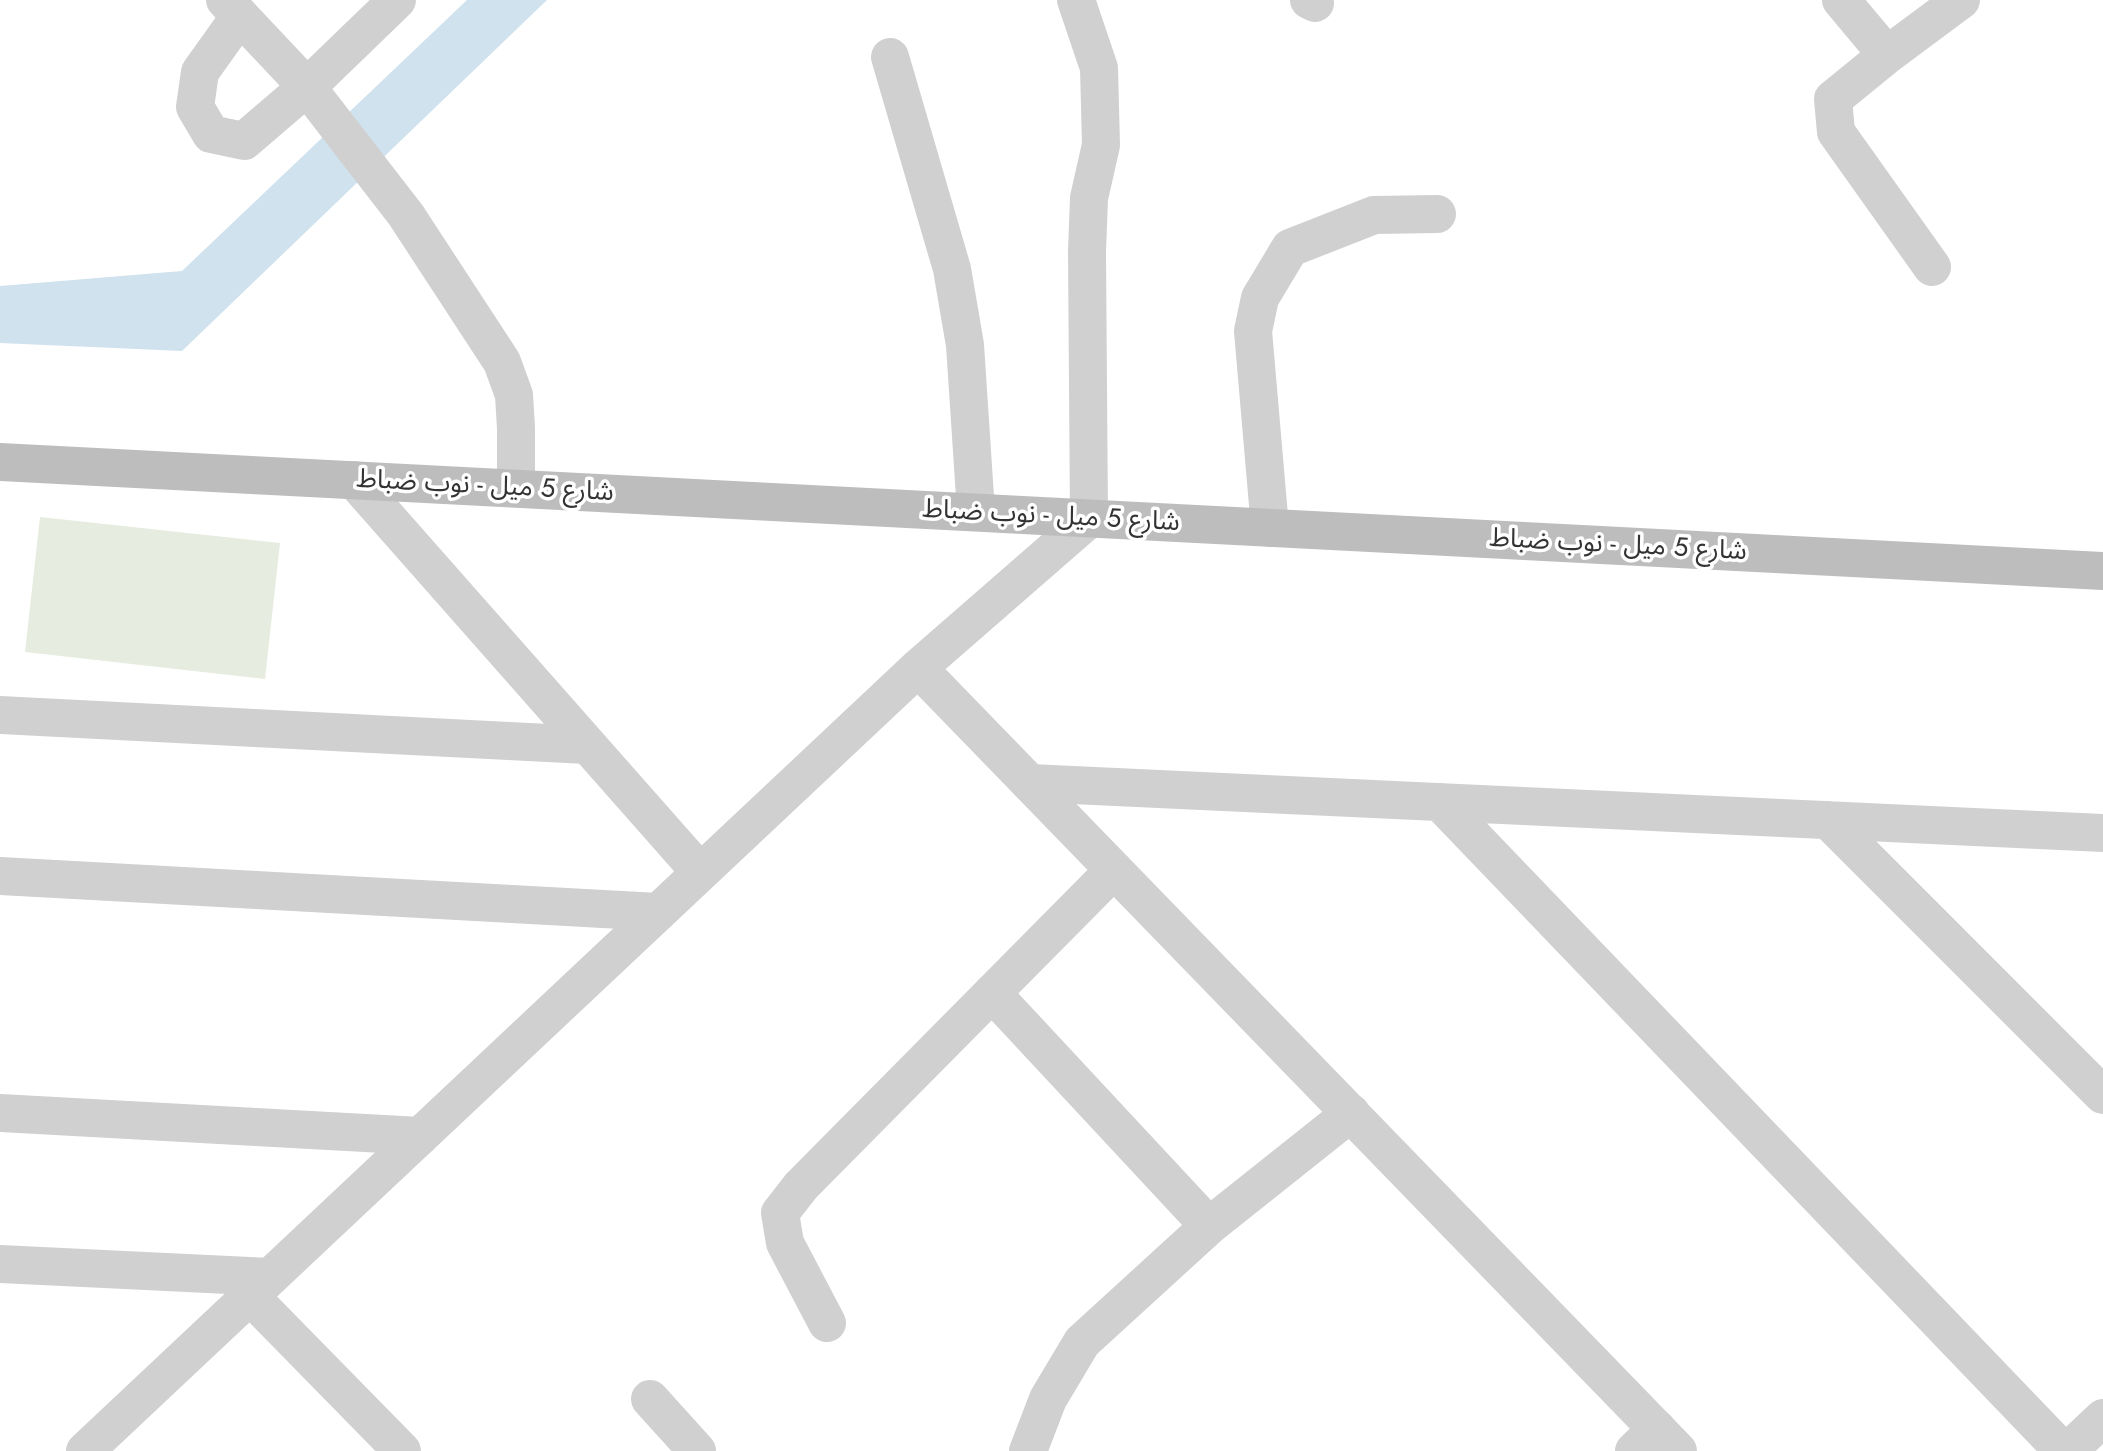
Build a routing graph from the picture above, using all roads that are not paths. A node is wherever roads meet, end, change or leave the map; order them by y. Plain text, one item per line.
1 (397, 0) edge
2 (1076, 0) edge
3 (1841, 0) edge
4 (1961, 0) edge
5 (232, 8) edge
6 (1887, 55) junction
7 (890, 57) dead end
8 (307, 87) junction
9 (1437, 214) dead end
10 (1932, 267) dead end
11 (0, 462) edge
12 (354, 480) junction
13 (516, 488) junction
14 (976, 512) junction
15 (1089, 519) junction
16 (1270, 528) junction
17 (2103, 571) edge
18 (918, 668) junction
19 (0, 715) edge
20 (587, 745) junction
21 (1030, 783) junction
22 (1440, 802) junction
23 (1828, 820) junction
24 (2103, 833) edge
25 (1114, 870) junction
26 (700, 872) junction
27 (0, 876) edge
28 (659, 912) junction
29 (992, 993) junction
30 (2103, 1095) edge
31 (0, 1113) edge
32 (1351, 1113) junction
33 (420, 1136) junction
34 (1209, 1226) junction
35 (0, 1264) edge
36 (260, 1286) junction
37 (827, 1323) dead end
38 (650, 1399) dead end
39 (2103, 1418) edge
40 (1656, 1444) edge
41 (85, 1451) edge
42 (402, 1451) edge
43 (697, 1451) edge
44 (1028, 1451) edge
45 (2063, 1451) edge
46 (2068, 1451) edge

1 - 8 street
2 - 15 street
3 - 6 street
4 - 6 street
5 - 8 street
5 - 8 street
6 - 10 street
7 - 14 street
8 - 13 street
9 - 16 street
11 - 12 main road, شارع 5 ميل - نوب ضباط
12 - 13 main road, شارع 5 ميل - نوب ضباط
12 - 20 street
13 - 14 main road, شارع 5 ميل - نوب ضباط
14 - 15 main road, شارع 5 ميل - نوب ضباط
15 - 16 main road, شارع 5 ميل - نوب ضباط
15 - 18 street
16 - 17 main road, شارع 5 ميل - نوب ضباط
18 - 21 street
18 - 26 street
19 - 20 street
20 - 26 street
21 - 22 street
21 - 25 street
22 - 23 street
22 - 45 street
23 - 24 street
23 - 30 street
25 - 29 street
25 - 32 street
26 - 28 street
27 - 28 street
28 - 33 street
29 - 34 street
29 - 37 street
31 - 33 street
32 - 34 street
32 - 40 street
33 - 36 street
34 - 44 street
35 - 36 street
36 - 41 street
36 - 42 street
38 - 43 street
39 - 46 street

